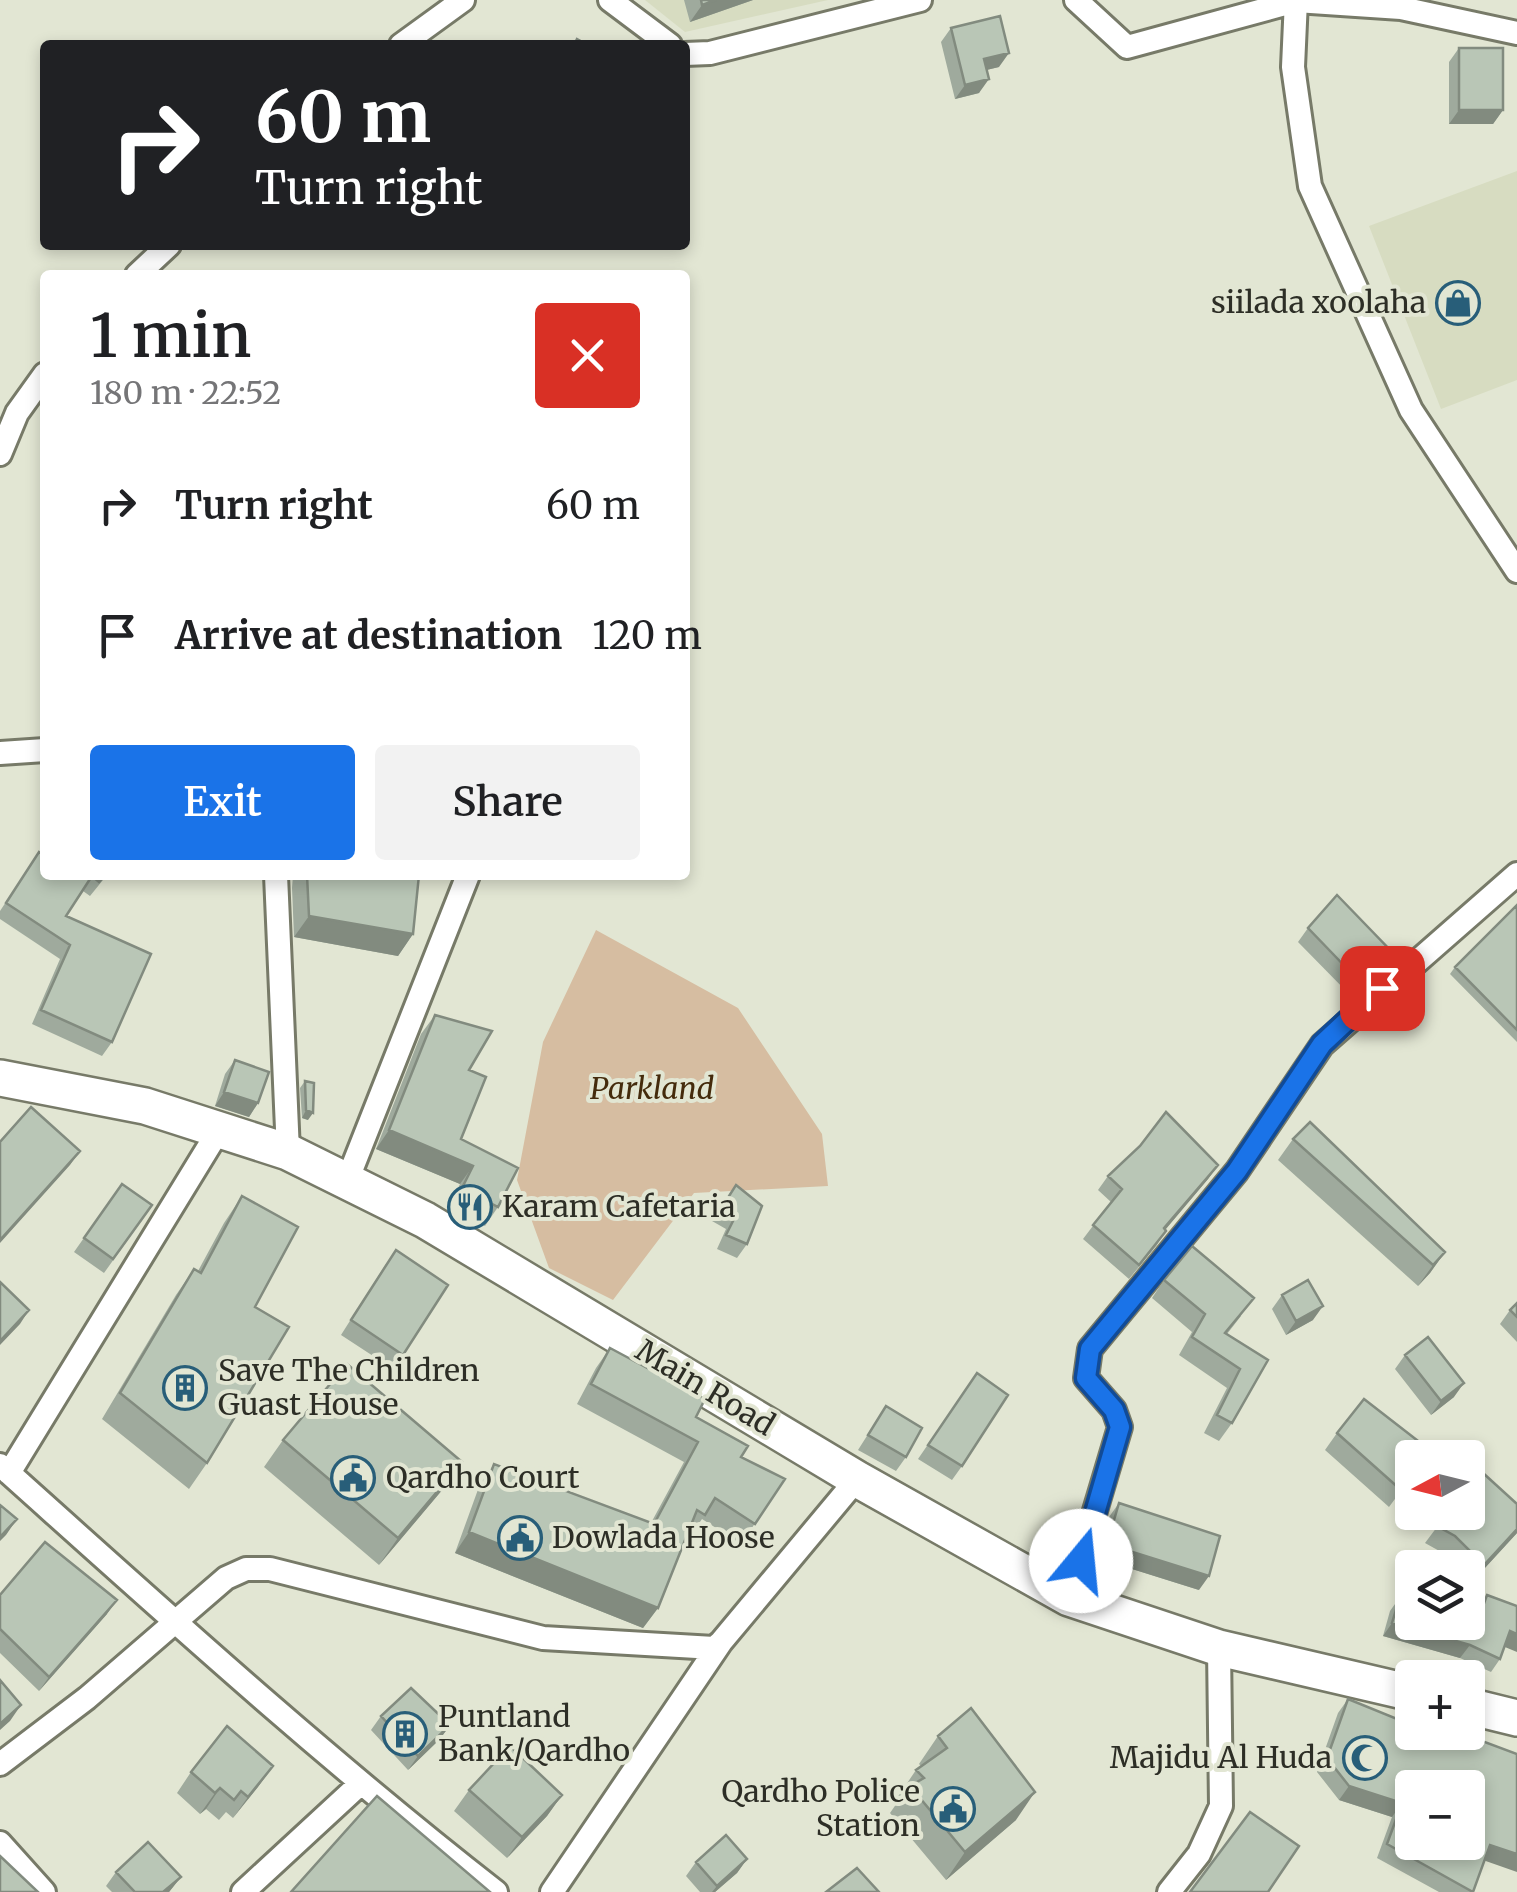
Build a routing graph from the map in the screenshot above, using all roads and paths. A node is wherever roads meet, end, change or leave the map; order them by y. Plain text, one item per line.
1 (463, 0) edge
2 (610, 0) edge
3 (920, 0) edge
4 (1076, 0) edge
5 (1296, 0) edge
6 (1517, 33) edge
7 (408, 40) edge
8 (663, 40) edge
9 (690, 54) edge
10 (164, 250) edge
11 (142, 270) edge
12 (40, 381) edge
13 (0, 454) edge
14 (1517, 571) edge
15 (40, 750) edge
16 (0, 753) edge
17 (1517, 874) edge
18 (276, 880) edge
19 (466, 880) edge
20 (0, 1078) edge
21 (219, 1130) junction
22 (288, 1152) junction
23 (347, 1182) junction
24 (5, 1469) edge
25 (857, 1479) junction
26 (1069, 1598) junction
27 (172, 1623) junction
28 (721, 1642) junction
29 (1219, 1648) junction
30 (1395, 1690) edge
31 (1485, 1710) edge
32 (1517, 1718) edge
33 (0, 1764) edge
34 (358, 1785) junction
35 (0, 1843) edge
36 (44, 1892) edge
37 (243, 1892) edge
38 (496, 1892) edge
39 (552, 1892) edge
40 (1169, 1892) edge

1 - 7 street
2 - 8 street
3 - 9 street
4 - 5 street
5 - 6 street
5 - 14 street
10 - 11 street
12 - 13 street
15 - 16 street
17 - 26 street
18 - 22 street
19 - 23 street
20 - 21 main road, Main Road
21 - 22 main road, Main Road
21 - 24 street
22 - 23 main road, Main Road
23 - 25 main road, Main Road
24 - 27 street
25 - 26 main road, Main Road
25 - 28 street
26 - 29 main road, Main Road
27 - 28 street
27 - 33 street
27 - 34 street
28 - 39 street
29 - 30 main road, Main Road
29 - 40 street
31 - 32 main road
34 - 37 street
34 - 38 street
35 - 36 street

